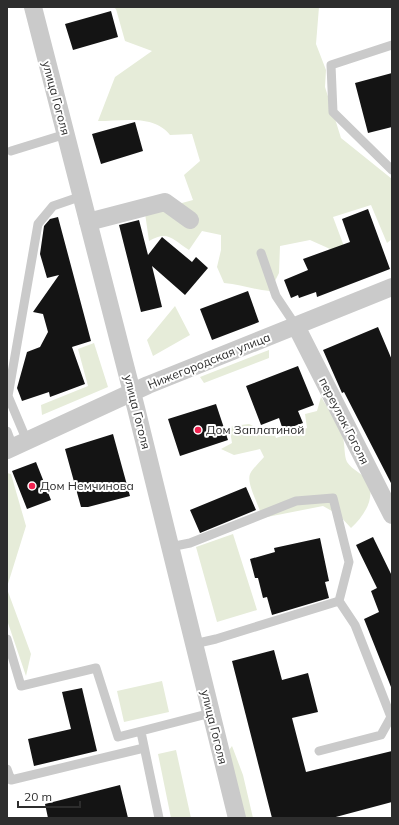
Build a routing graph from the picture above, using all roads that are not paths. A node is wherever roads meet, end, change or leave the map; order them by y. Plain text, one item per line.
1 (33, 7) edge
2 (392, 45) edge
3 (66, 134) junction
4 (11, 151) dead end
5 (392, 170) edge
6 (82, 196) junction
7 (190, 220) dead end
8 (88, 222) junction
9 (261, 253) dead end
10 (392, 287) edge
11 (296, 326) junction
12 (132, 392) junction
13 (13, 442) edge
14 (392, 515) edge
15 (170, 547) junction
16 (339, 601) junction
17 (7, 639) edge
18 (194, 644) junction
19 (211, 713) junction
20 (141, 732) junction
21 (144, 748) junction
22 (319, 751) dead end
23 (7, 769) edge
24 (159, 818) edge
25 (237, 818) edge

1 - 3 street, улица Гоголя
2 - 5 lane
3 - 4 lane
3 - 6 street, улица Гоголя
6 - 8 street, улица Гоголя
6 - 13 lane
7 - 8 street
8 - 12 street, улица Гоголя
9 - 11 lane
10 - 11 street, Нижегородская улица
11 - 12 street, Нижегородская улица
11 - 14 street, переулок Гоголя
12 - 13 street, Нижегородская улица
12 - 15 street, улица Гоголя
15 - 16 lane
15 - 18 street, улица Гоголя
16 - 18 lane
16 - 22 lane
17 - 20 lane
18 - 19 street, улица Гоголя
19 - 20 lane
19 - 25 street, улица Гоголя
20 - 21 lane
21 - 23 lane
21 - 24 lane

